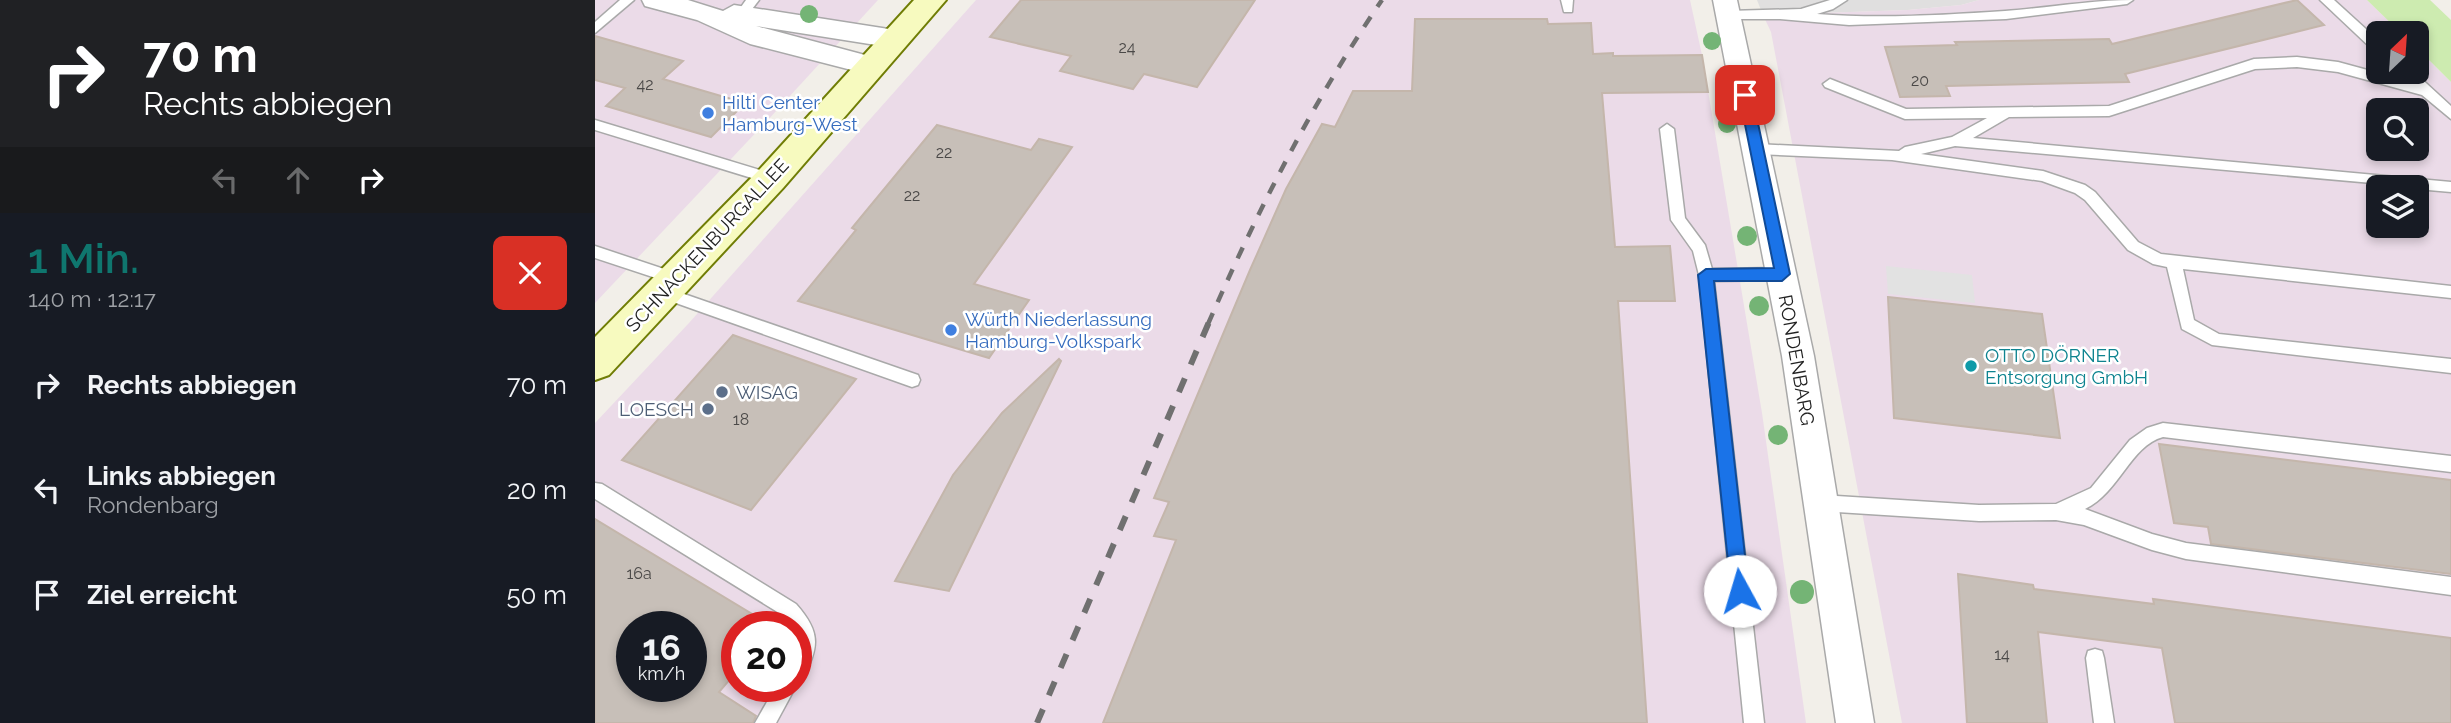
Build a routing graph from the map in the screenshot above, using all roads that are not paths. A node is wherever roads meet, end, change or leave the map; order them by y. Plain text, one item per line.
1 (628, 0) edge
2 (654, 0) edge
3 (930, 0) edge
4 (1841, 0) edge
5 (2127, 0) edge
6 (2326, 0) edge
7 (2058, 5) edge
8 (748, 7) edge
9 (1726, 8) edge
10 (705, 13) junction
11 (1780, 15) junction
12 (595, 29) edge
13 (2366, 36) edge
14 (895, 39) junction
15 (871, 66) junction
16 (1830, 84) dead end
17 (2420, 84) edge
18 (2429, 92) junction
19 (2007, 113) junction
20 (2451, 114) edge
21 (595, 125) edge
22 (1667, 129) dead end
23 (1955, 141) junction
24 (1757, 149) junction
25 (1892, 155) junction
26 (771, 179) junction
27 (2451, 187) edge
28 (595, 251) edge
29 (2174, 263) junction
30 (1782, 274) junction
31 (1706, 275) junction
32 (671, 286) junction
33 (2451, 292) edge
34 (595, 363) edge
35 (2451, 366) edge
36 (912, 380) dead end
37 (2451, 464) edge
38 (595, 490) edge
39 (1821, 503) junction
40 (2056, 512) junction
41 (2451, 586) edge
42 (791, 611) edge
43 (2095, 658) dead end
44 (777, 702) edge
45 (765, 723) edge
46 (1755, 723) edge
47 (1855, 723) edge
48 (2104, 723) edge

1 - 12 lane
2 - 10 street
3 - 14 main road, SCHNACKENBURGALLEE
4 - 11 lane
5 - 7 lane
6 - 13 lane
7 - 11 lane
8 - 10 street
8 - 14 street
9 - 11 lane
9 - 24 street, RONDENBARG
10 - 15 street
14 - 15 main road, SCHNACKENBURGALLEE
15 - 26 main road, SCHNACKENBURGALLEE
16 - 19 lane
17 - 18 lane
18 - 19 lane
18 - 20 lane
19 - 23 lane
21 - 26 lane
22 - 31 lane
23 - 25 lane
23 - 27 lane
24 - 25 lane
24 - 30 street, RONDENBARG
25 - 29 lane
26 - 32 main road, SCHNACKENBURGALLEE
28 - 32 lane
29 - 33 lane
29 - 35 lane
30 - 31 lane
30 - 39 street, RONDENBARG
31 - 46 lane
32 - 34 main road, SCHNACKENBURGALLEE
32 - 36 lane
37 - 40 lane
38 - 42 lane
39 - 40 lane
39 - 47 street, RONDENBARG
40 - 41 lane
43 - 48 lane
44 - 45 lane

